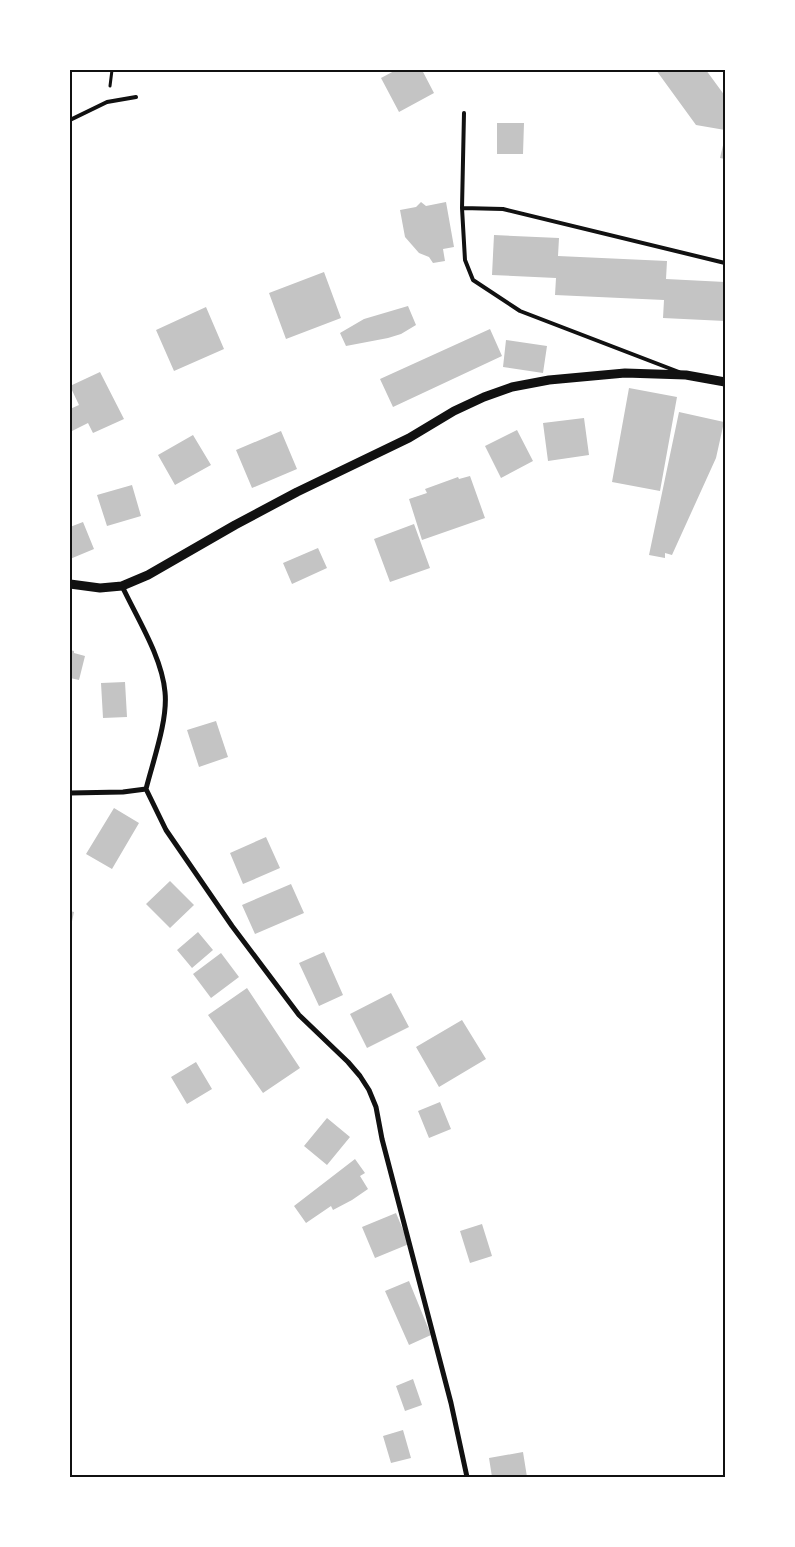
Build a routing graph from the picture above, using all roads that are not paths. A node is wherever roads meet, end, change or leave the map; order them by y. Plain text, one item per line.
1 (136, 97) dead end
2 (464, 113) dead end
3 (70, 120) edge
4 (462, 208) junction
5 (725, 264) edge
6 (686, 375) junction
7 (725, 382) edge
8 (70, 584) edge
9 (122, 586) junction
10 (146, 789) junction
11 (70, 793) edge
12 (467, 1477) edge

1 - 3 lane
2 - 4 lane
4 - 5 lane
4 - 6 lane
6 - 7 street
6 - 9 street
8 - 9 street
9 - 10 street
10 - 11 street
10 - 12 street

